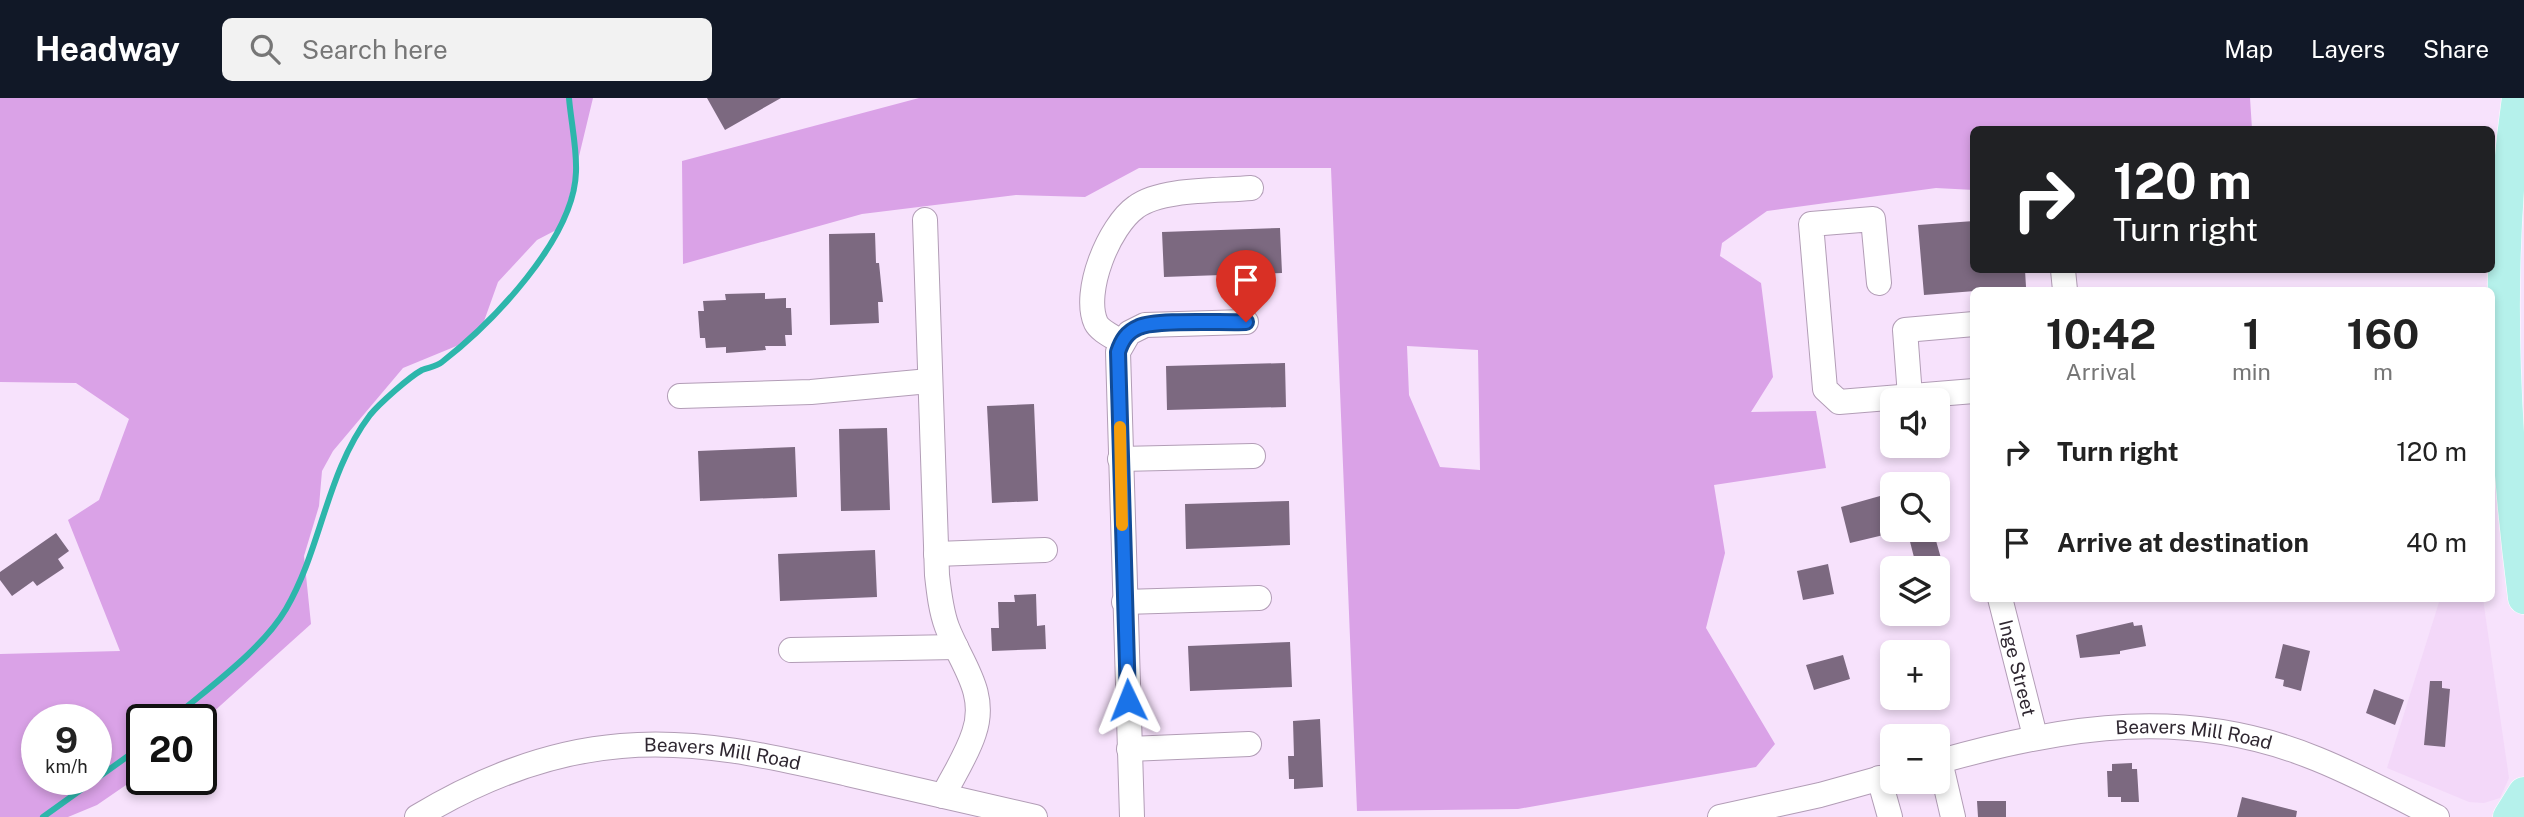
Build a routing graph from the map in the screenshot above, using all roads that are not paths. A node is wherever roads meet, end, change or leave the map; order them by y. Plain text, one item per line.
1 (2518, 98) edge
2 (1251, 188) dead end
3 (2516, 191) edge
4 (925, 220) dead end
5 (1879, 283) dead end
6 (1246, 322) dead end
7 (1970, 324) edge
8 (1121, 342) junction
9 (2499, 353) edge
10 (929, 381) junction
11 (1909, 388) edge
12 (1970, 391) edge
13 (1950, 393) edge
14 (680, 396) dead end
15 (1880, 399) edge
16 (2516, 423) edge
17 (1253, 456) dead end
18 (1120, 459) junction
19 (1045, 550) dead end
20 (936, 554) junction
21 (1259, 598) dead end
22 (2524, 598) edge
23 (1124, 602) junction
24 (2001, 602) edge
25 (956, 647) junction
26 (791, 650) dead end
27 (2035, 736) junction
28 (1249, 744) dead end
29 (1129, 749) junction
30 (1950, 758) edge
31 (1880, 778) edge
32 (2524, 793) edge
33 (1888, 794) edge
34 (1947, 794) edge
35 (943, 796) junction
36 (1777, 812) edge
37 (417, 817) edge
38 (1035, 817) edge
39 (1132, 817) edge
40 (1720, 817) edge
41 (1890, 817) edge
42 (1953, 817) edge
43 (2437, 817) edge
44 (2509, 817) edge

1 - 3 main road
2 - 8 street
3 - 9 main road
4 - 10 street
5 - 15 street
6 - 8 street
7 - 11 street
8 - 18 street
9 - 16 main road
10 - 14 street
10 - 20 street
12 - 13 street
16 - 22 main road
17 - 18 street
18 - 23 street
19 - 20 street
20 - 25 street
21 - 23 street
23 - 29 street
24 - 27 street, Inge Street
25 - 26 street
25 - 35 street
27 - 30 street, Beavers Mill Road
27 - 43 street, Beavers Mill Road
28 - 29 street
29 - 39 street
31 - 36 street
32 - 44 main road
33 - 41 street
34 - 42 street
35 - 37 street, Beavers Mill Road
35 - 38 street, Beavers Mill Road
36 - 40 street

